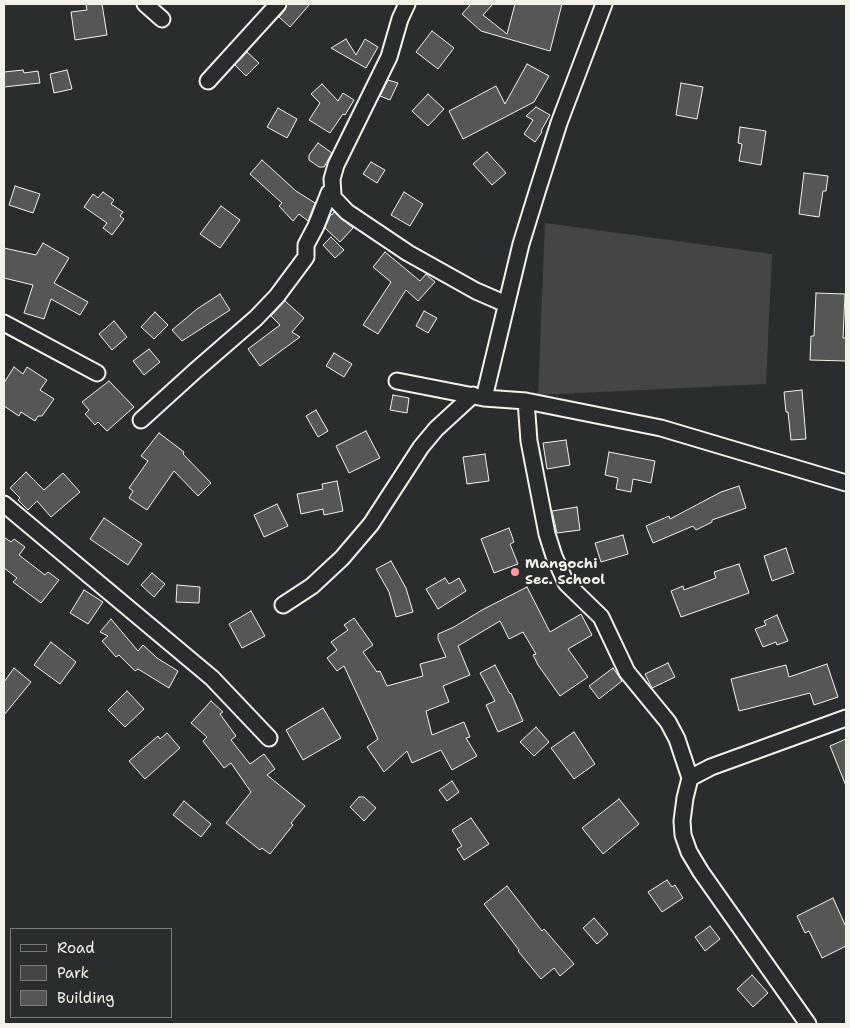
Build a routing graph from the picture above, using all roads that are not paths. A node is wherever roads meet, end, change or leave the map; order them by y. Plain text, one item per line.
1 (145, 4) edge
2 (278, 4) edge
3 (407, 4) edge
4 (604, 4) edge
5 (162, 19) dead end
6 (208, 81) dead end
7 (329, 193) junction
8 (506, 304) junction
9 (4, 323) edge
10 (97, 374) dead end
11 (397, 381) dead end
12 (478, 396) junction
13 (526, 401) junction
14 (141, 420) dead end
15 (846, 483) edge
16 (4, 504) edge
17 (284, 605) dead end
18 (846, 718) edge
19 (269, 738) dead end
20 (690, 778) junction
21 (808, 1024) edge

1 - 5 street
2 - 6 street
3 - 7 street
4 - 8 street
7 - 8 street
7 - 14 street
8 - 12 street
9 - 10 street
11 - 12 street
12 - 13 street
12 - 17 street
13 - 15 street
13 - 20 street
16 - 19 street
18 - 20 street
20 - 21 street

